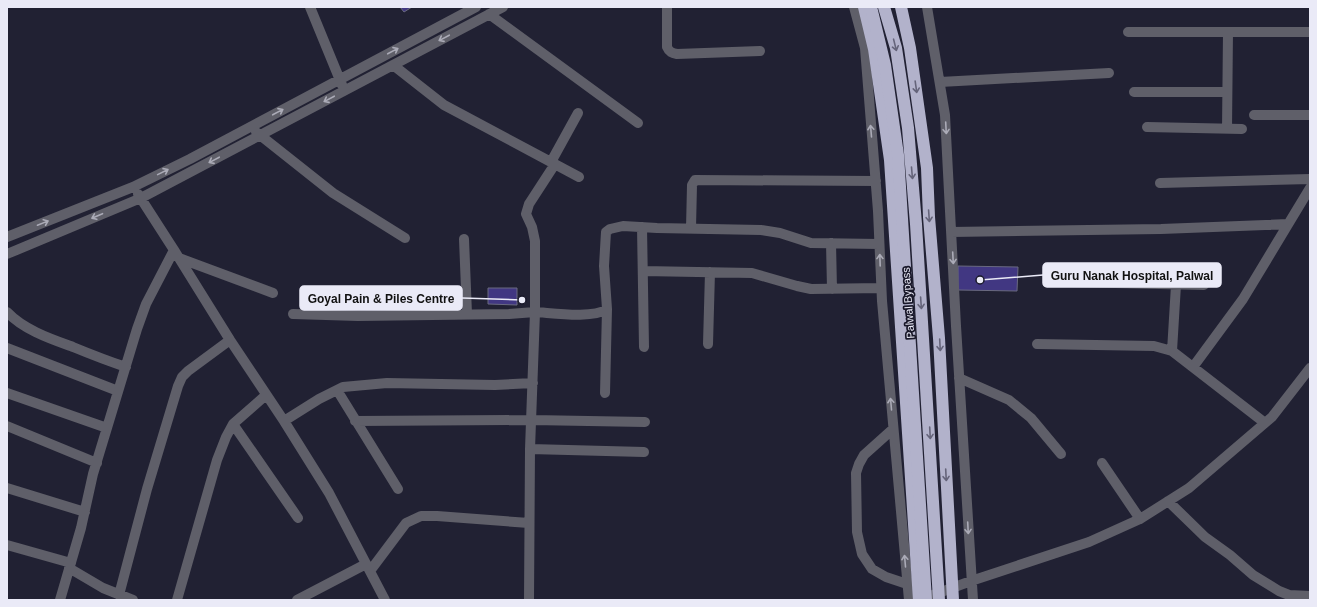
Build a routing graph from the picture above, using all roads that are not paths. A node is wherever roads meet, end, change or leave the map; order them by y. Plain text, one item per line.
1 (310, 7) edge
2 (476, 7) edge
3 (503, 7) edge
4 (667, 7) edge
5 (854, 7) edge
6 (864, 7) edge
7 (871, 7) edge
8 (884, 7) edge
9 (901, 7) edge
10 (927, 7) edge
11 (461, 11) edge
12 (490, 14) junction
13 (468, 26) junction
14 (1128, 32) dead end
15 (1228, 32) junction
16 (1310, 32) edge
17 (760, 51) dead end
18 (393, 65) junction
19 (1109, 73) dead end
20 (338, 79) junction
21 (940, 82) junction
22 (345, 90) junction
23 (1134, 92) dead end
24 (1227, 92) junction
25 (578, 113) dead end
26 (1254, 115) dead end
27 (1310, 115) edge
28 (638, 123) dead end
29 (250, 127) junction
30 (1147, 127) dead end
31 (1227, 128) junction
32 (1242, 129) dead end
33 (259, 136) junction
34 (553, 163) junction
35 (579, 177) dead end
36 (1310, 180) edge
37 (876, 182) junction
38 (1160, 183) dead end
39 (133, 187) junction
40 (1310, 188) edge
41 (141, 198) junction
42 (1288, 224) junction
43 (642, 227) junction
44 (691, 228) junction
45 (951, 232) junction
46 (7, 237) edge
47 (405, 238) dead end
48 (464, 239) dead end
49 (831, 243) junction
50 (879, 244) junction
51 (7, 254) edge
52 (176, 254) junction
53 (643, 271) junction
54 (710, 272) junction
55 (1071, 282) dead end
56 (1176, 285) junction
57 (1204, 285) dead end
58 (832, 288) junction
59 (881, 288) junction
60 (273, 293) dead end
61 (607, 309) junction
62 (7, 312) edge
63 (535, 312) junction
64 (293, 314) dead end
65 (467, 314) junction
66 (230, 340) junction
67 (708, 344) dead end
68 (1037, 344) dead end
69 (644, 347) dead end
70 (7, 348) edge
71 (1172, 351) junction
72 (126, 367) junction
73 (1193, 368) junction
74 (1310, 368) edge
75 (959, 378) junction
76 (533, 383) junction
77 (337, 390) junction
78 (118, 391) junction
79 (7, 393) edge
80 (605, 393) dead end
81 (266, 395) junction
82 (532, 420) junction
83 (284, 421) junction
84 (355, 421) junction
85 (646, 422) dead end
86 (1265, 423) junction
87 (233, 424) junction
88 (7, 426) edge
89 (107, 428) junction
90 (893, 429) junction
91 (530, 449) junction
92 (644, 452) dead end
93 (1061, 454) dead end
94 (97, 462) junction
95 (1102, 463) dead end
96 (7, 488) edge
97 (398, 489) dead end
98 (1168, 502) junction
99 (85, 512) junction
100 (298, 518) dead end
101 (1140, 519) junction
102 (529, 522) junction
103 (7, 545) edge
104 (70, 565) junction
105 (368, 568) junction
106 (971, 581) junction
107 (907, 584) junction
108 (952, 594) edge
109 (118, 595) junction
110 (1310, 596) edge
111 (1299, 598) edge
112 (60, 600) edge
113 (133, 600) edge
114 (177, 600) edge
115 (297, 600) edge
116 (385, 600) edge
117 (529, 600) edge
118 (909, 600) edge
119 (923, 600) edge
120 (939, 600) edge
121 (972, 600) edge

1 - 20 street
2 - 11 street
3 - 12 street
4 - 17 street
37 -> 5 street
6 - 119 highway
7 - 119 highway, Palwal Bypass, bridge
8 -> 120 highway, Palwal Bypass, bridge
9 -> 108 highway
10 - 21 street
11 - 13 street
20 -> 11 street
12 - 13 street
12 - 28 street
13 -> 18 street
14 - 15 street
15 - 16 street
15 - 24 street
18 - 22 street
18 - 34 street
19 - 21 street
20 - 22 street
29 -> 20 street
21 -> 45 street
22 -> 33 street
23 - 24 street
24 - 31 street
25 - 34 street
26 - 27 street
29 - 33 street
39 -> 29 street
30 - 31 street
31 - 32 street
33 -> 41 street
33 - 47 street
34 - 35 street
34 - 63 street
36 - 38 street
37 - 44 street
37 - 50 street
39 - 41 street
46 -> 39 street
40 - 42 street
41 -> 51 street
41 - 52 street
42 - 45 street
42 - 73 street
43 - 44 street
43 - 53 street
43 - 61 street
44 - 49 street
45 -> 75 street
48 - 65 street
49 - 50 street
49 - 58 street
59 -> 50 street
52 - 60 street
52 - 66 street
52 - 72 street
53 - 54 street
53 - 69 street
54 - 58 street
54 - 67 street
55 - 56 street
56 - 57 street
56 - 71 street
58 - 59 street
90 -> 59 street
61 - 63 street
61 - 80 street
62 - 72 street
63 - 65 street
63 - 76 street
64 - 65 street
66 - 81 street
66 - 109 street
68 - 71 street
70 - 78 street
71 - 73 street
72 - 78 street
73 - 86 street
74 - 86 street
75 - 93 street
75 -> 106 street
76 - 77 street
76 - 82 street
77 - 83 street
77 - 84 street
78 - 89 street
79 - 89 street
81 - 83 street
81 - 87 street
82 - 84 street
82 - 85 street
82 - 91 street
83 - 105 street
84 - 97 street
86 - 98 street
87 - 100 street
87 - 114 street
88 - 94 street
89 - 94 street
107 -> 90 street
90 - 107 street
91 - 92 street
91 - 102 street
94 - 99 street
95 - 101 street
96 - 99 street
98 - 101 street
98 - 111 street
99 - 104 street
101 - 106 street
102 - 105 street
102 - 117 street
103 - 104 street
104 - 109 street
104 - 112 street
105 - 115 street
105 - 116 street
106 - 108 street
106 - 121 street
107 - 118 street
108 - 119 street
109 - 113 street
110 - 111 street

